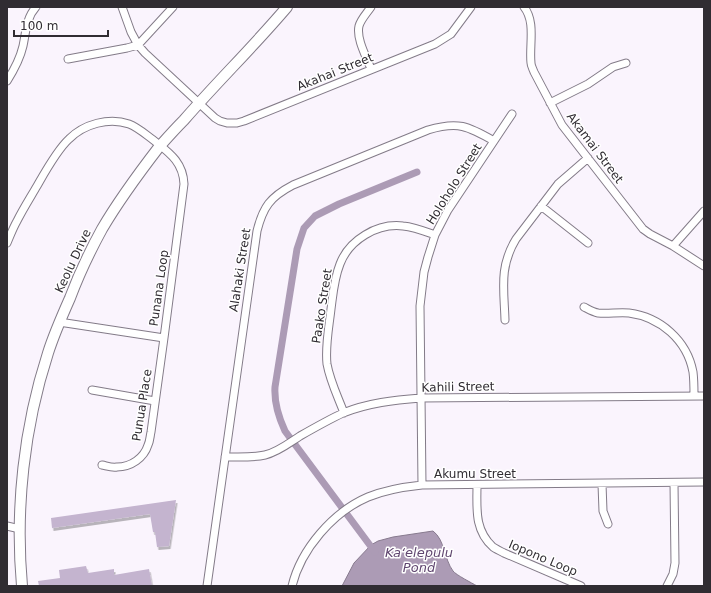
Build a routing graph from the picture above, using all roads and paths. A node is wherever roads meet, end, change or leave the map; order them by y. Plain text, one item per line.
1 (36, 7) edge
2 (122, 7) edge
3 (173, 7) edge
4 (286, 7) edge
5 (371, 7) edge
6 (471, 7) edge
7 (526, 8) edge
8 (138, 45) junction
9 (68, 59) dead end
10 (626, 63) dead end
11 (371, 69) junction
12 (7, 81) edge
13 (198, 103) junction
14 (550, 103) junction
15 (512, 114) dead end
16 (494, 142) junction
17 (160, 146) junction
18 (588, 158) junction
19 (541, 206) junction
20 (704, 210) edge
21 (435, 235) junction
22 (7, 243) edge
23 (588, 243) dead end
24 (673, 246) junction
25 (704, 266) edge
26 (584, 308) dead end
27 (504, 320) dead end
28 (59, 322) junction
29 (164, 338) junction
30 (92, 390) dead end
31 (694, 396) junction
32 (704, 396) edge
33 (421, 398) junction
34 (155, 400) junction
35 (344, 413) junction
36 (226, 457) junction
37 (102, 465) dead end
38 (704, 482) edge
39 (674, 483) junction
40 (602, 484) junction
41 (422, 485) junction
42 (477, 485) junction
43 (608, 524) dead end
44 (7, 526) edge
45 (20, 529) junction
46 (22, 586) edge
47 (207, 586) edge
48 (292, 586) edge
49 (581, 586) edge
50 (667, 586) edge

1 - 12 street
2 - 8 street, Akahai Street
3 - 8 street
4 - 13 main road, Keolu Drive
5 - 11 street
6 - 11 street, Akahai Street
7 - 14 street, Akamai Street
8 - 9 street
8 - 13 street, Akahai Street
10 - 14 street
11 - 13 street, Akahai Street
13 - 17 main road, Keolu Drive
14 - 18 street, Akamai Street
15 - 16 street, Holoholo Street
16 - 21 street, Holoholo Street
16 - 36 street, Alahaki Street
17 - 22 street, Punana Loop
17 - 28 main road, Keolu Drive
17 - 29 street, Punana Loop
18 - 19 street
18 - 24 street, Akamai Street
19 - 23 street
19 - 27 street
20 - 24 street
21 - 33 street, Holoholo Street
21 - 35 street, Paako Street
24 - 25 street, Akamai Street
26 - 31 street
28 - 29 street, Punana Loop
28 - 45 main road, Keolu Drive
29 - 34 street, Punua Place
30 - 34 street
31 - 32 street, Kahili Street
31 - 33 street, Kahili Street
33 - 35 street, Kahili Street
33 - 41 street, Holoholo Street
34 - 37 street, Punua Place
35 - 36 street, Kahili Street
36 - 47 street, Alahaki Street
38 - 39 street, Akumu Street
39 - 40 street, Akumu Street
39 - 50 street
40 - 42 street, Akumu Street
40 - 43 street
41 - 42 street, Akumu Street
41 - 48 street, Akumu Street
42 - 49 street, Iopono Loop
44 - 45 street
45 - 46 main road, Keolu Drive

